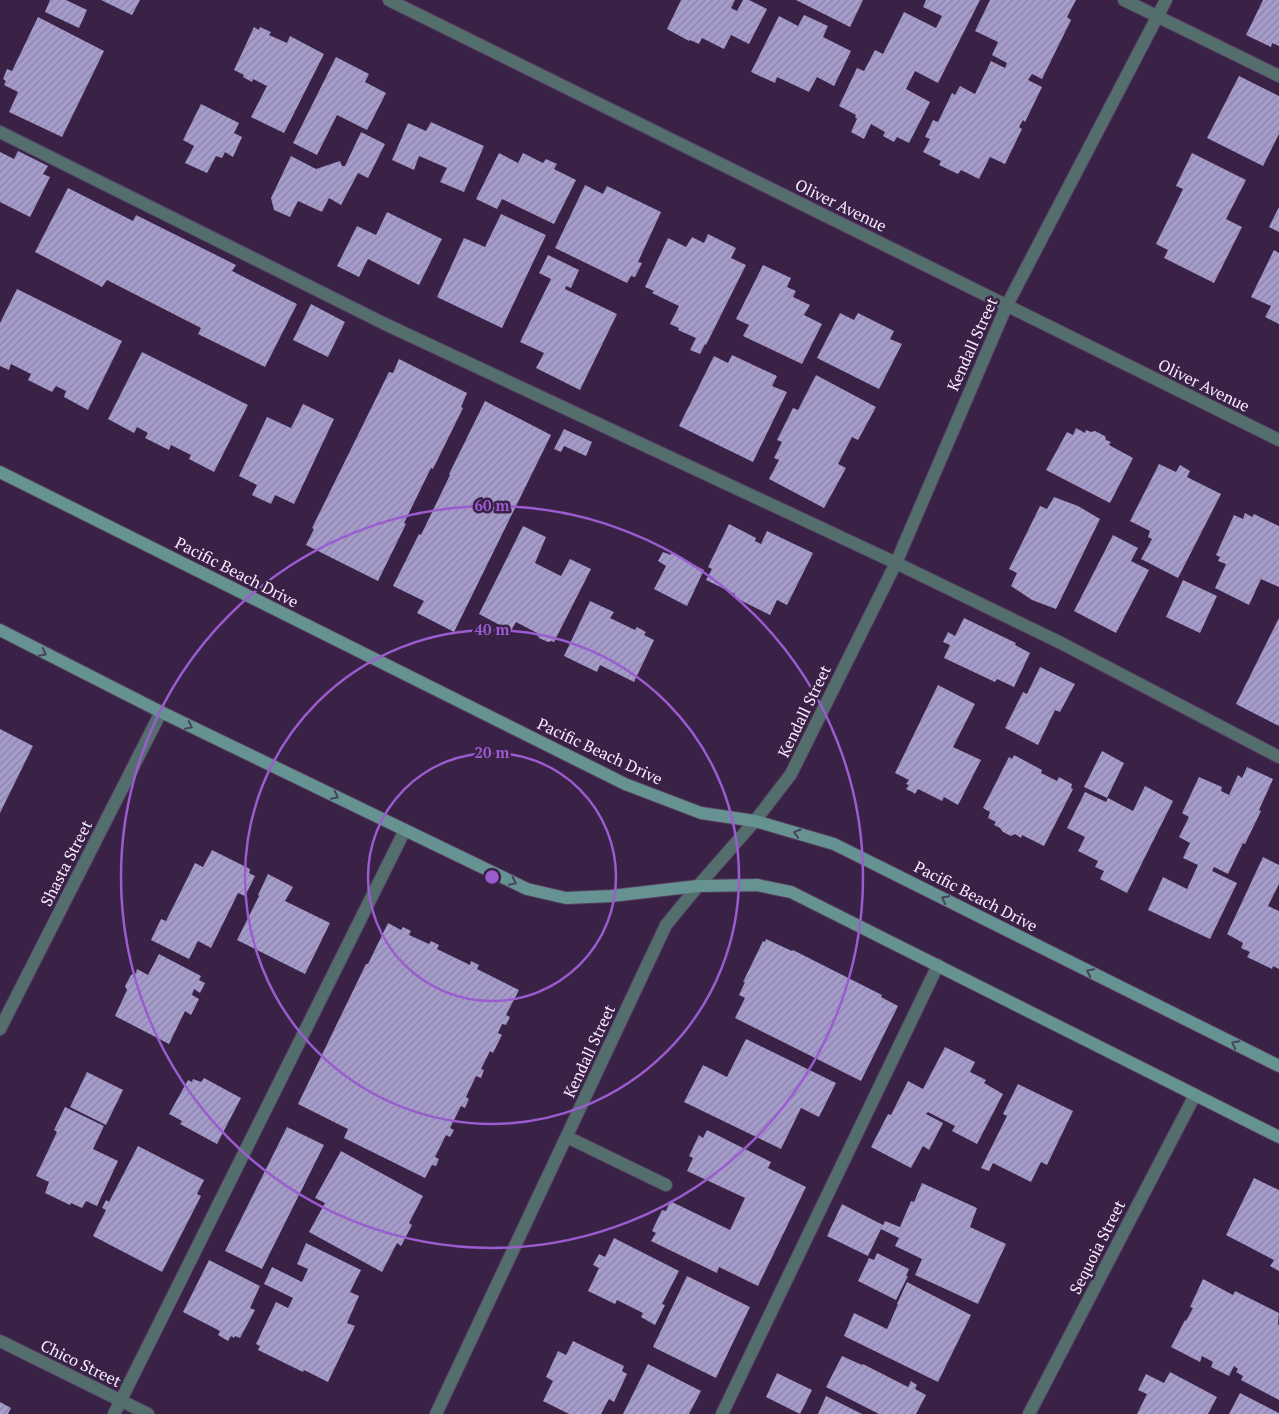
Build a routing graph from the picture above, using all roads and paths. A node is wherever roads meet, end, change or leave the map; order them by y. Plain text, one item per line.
1 (389, 0) edge
2 (1124, 0) edge
3 (1166, 0) edge
4 (1158, 16) junction
5 (1279, 76) edge
6 (0, 132) edge
7 (1006, 305) junction
8 (1279, 440) edge
9 (0, 472) edge
10 (896, 562) junction
11 (0, 630) edge
12 (161, 712) junction
13 (1279, 758) edge
14 (755, 821) junction
15 (405, 830) junction
16 (698, 886) junction
17 (938, 965) junction
18 (0, 1029) edge
19 (1279, 1066) edge
20 (1195, 1095) junction
21 (567, 1137) junction
22 (1279, 1137) edge
23 (666, 1185) dead end
24 (0, 1341) edge
25 (121, 1401) junction
26 (114, 1414) edge
27 (148, 1414) edge
28 (436, 1414) edge
29 (722, 1414) edge
30 (1029, 1414) edge

1 - 7 street, Oliver Avenue
2 - 4 street
3 - 4 street, Kendall Street
4 - 5 street
4 - 7 street, Kendall Street
6 - 10 street
7 - 8 street, Oliver Avenue
7 - 10 street, Kendall Street
9 - 14 street, Pacific Beach Drive
10 - 13 street
10 - 14 street, Kendall Street
11 -> 12 street
12 -> 15 street
12 - 18 street, Shasta Street
14 - 16 street, Kendall Street
19 -> 14 street, Pacific Beach Drive
15 -> 16 street
15 - 25 street
16 - 17 street
16 - 21 street, Kendall Street
17 - 20 street
17 - 29 street
20 - 22 street
20 - 30 street, Sequoia Street
21 - 23 street
21 - 28 street, Kendall Street
24 - 25 street, Chico Street
25 - 26 street
25 - 27 street, Chico Street

